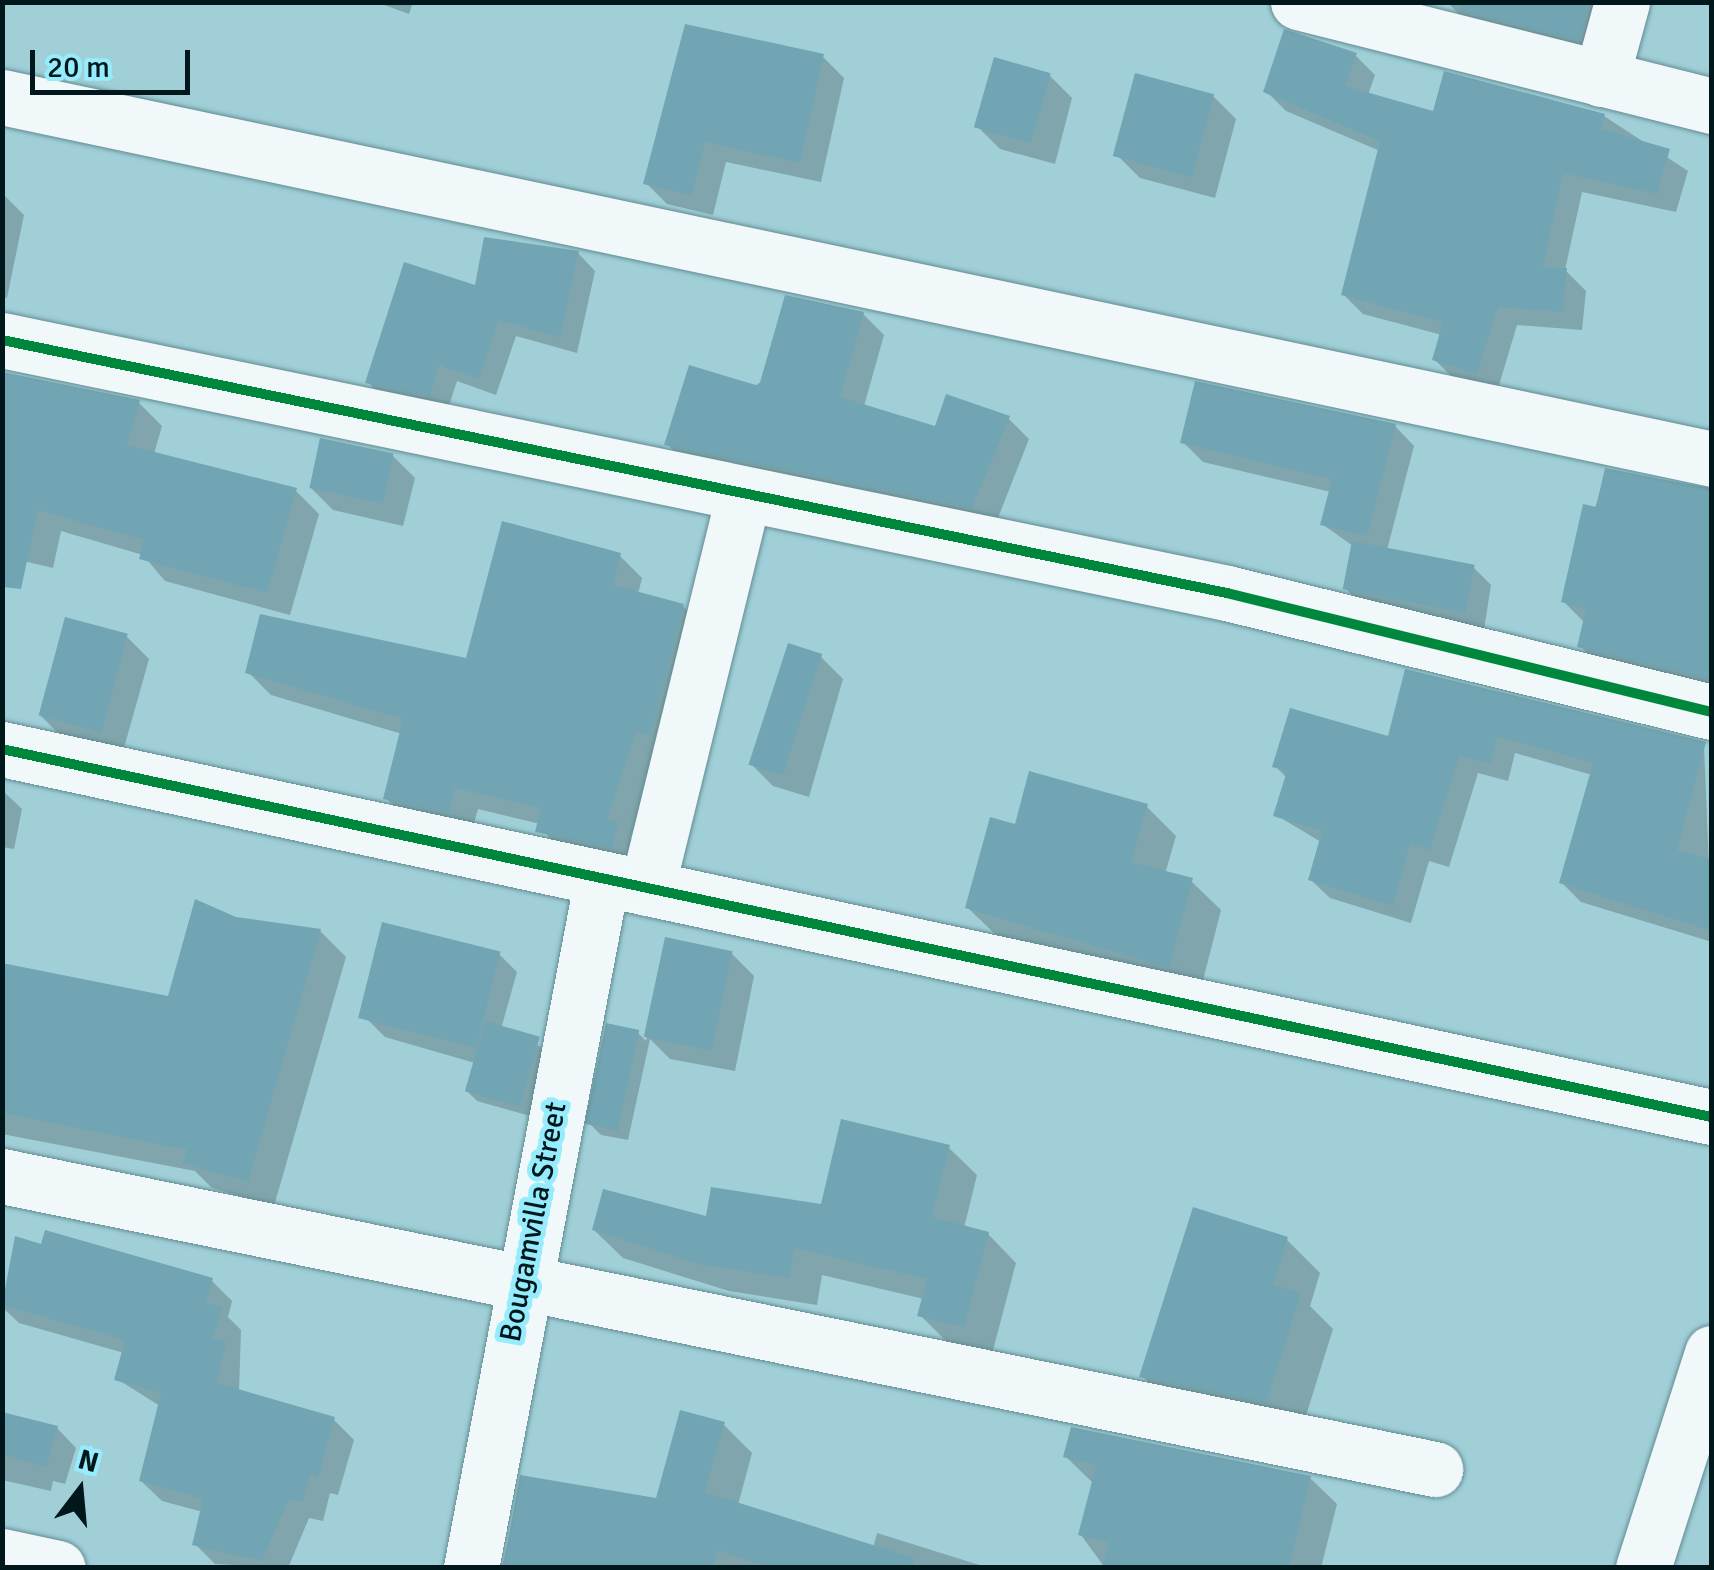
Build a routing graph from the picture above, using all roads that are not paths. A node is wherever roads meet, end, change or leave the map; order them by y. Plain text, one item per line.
1 (1298, 2) edge
2 (1622, 2) edge
3 (1395, 15) edge
4 (1602, 79) junction
5 (2, 97) edge
6 (1712, 106) edge
7 (2, 340) edge
8 (1712, 459) edge
9 (742, 496) junction
10 (1712, 712) edge
11 (2, 749) edge
12 (624, 883) junction
13 (1712, 1118) edge
14 (2, 1176) edge
15 (522, 1276) junction
16 (1712, 1353) edge
17 (1701, 1426) edge
18 (1435, 1468) dead end
19 (2, 1556) edge
20 (58, 1568) edge
21 (471, 1568) edge
22 (1643, 1568) edge

1 - 3 street
2 - 4 street
3 - 4 street
4 - 6 street
5 - 8 street
7 - 9 street
9 - 10 street
9 - 12 street, Bougamvilla Street
11 - 12 street
12 - 13 street
12 - 15 street, Bougamvilla Street
14 - 15 street
15 - 18 street
15 - 21 street, Bougamvilla Street
16 - 17 street
17 - 22 street
19 - 20 street

